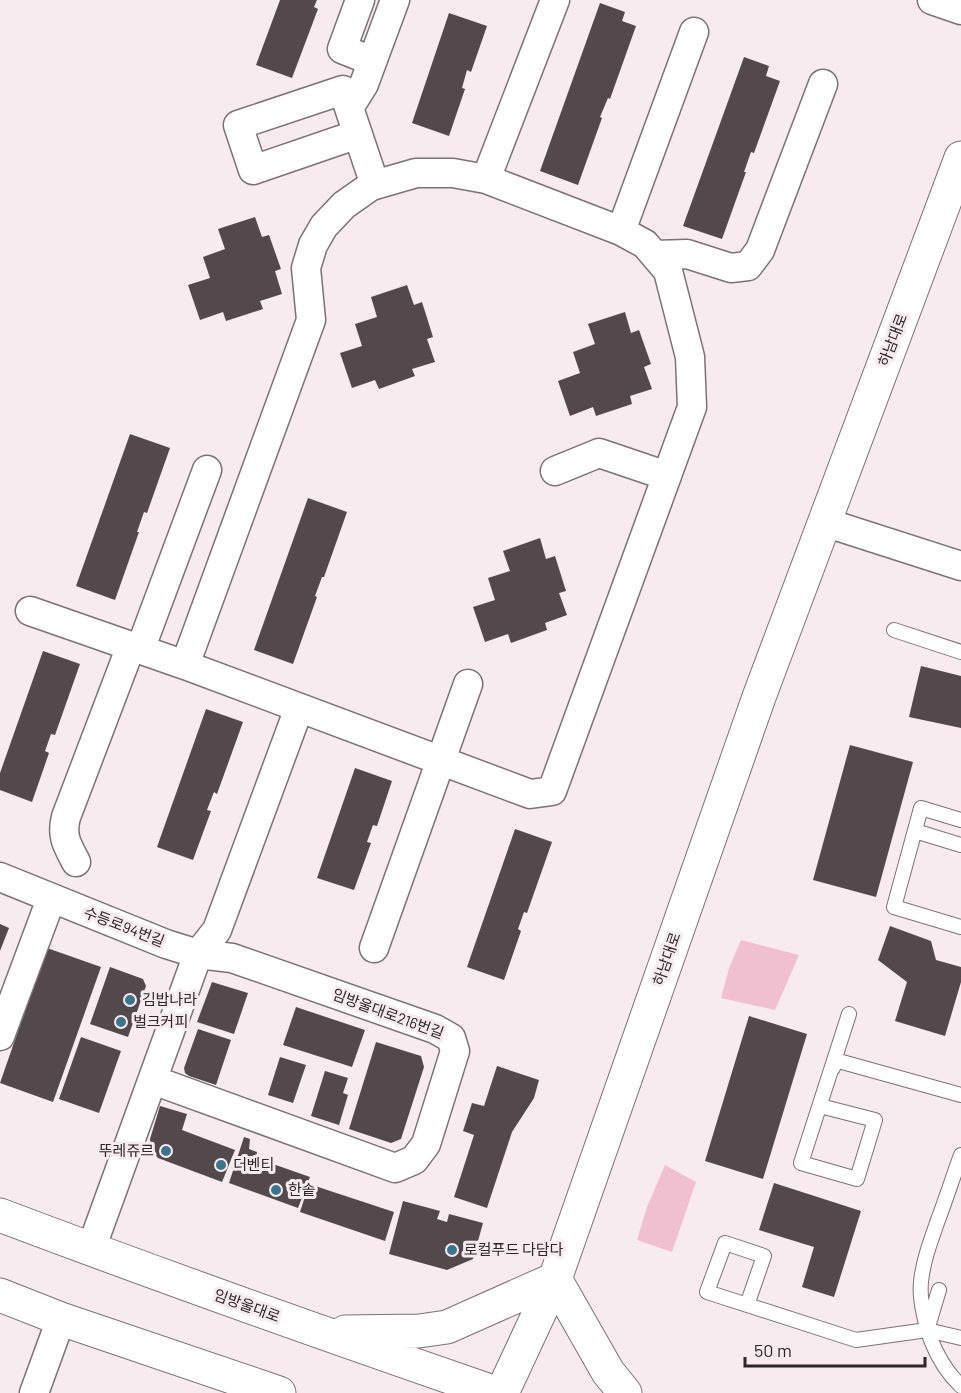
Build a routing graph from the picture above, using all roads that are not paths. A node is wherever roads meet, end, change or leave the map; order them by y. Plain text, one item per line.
1 (360, 0) edge
2 (395, 0) edge
3 (555, 0) edge
4 (932, 0) edge
5 (961, 10) edge
6 (694, 32) dead end
7 (372, 61) junction
8 (823, 84) dead end
9 (961, 158) edge
10 (486, 179) junction
11 (375, 185) junction
12 (621, 231) junction
13 (655, 255) junction
14 (207, 470) dead end
15 (555, 471) dead end
16 (667, 476) junction
17 (824, 522) junction
18 (961, 566) edge
19 (30, 611) dead end
20 (894, 630) dead end
21 (135, 648) junction
22 (961, 652) edge
23 (185, 665) junction
24 (468, 684) dead end
25 (299, 708) junction
26 (441, 761) junction
27 (961, 820) edge
28 (915, 831) junction
29 (961, 845) edge
30 (76, 861) dead end
31 (0, 877) edge
32 (51, 899) junction
33 (961, 927) edge
34 (374, 948) dead end
35 (198, 954) junction
36 (849, 1014) dead end
37 (0, 1036) edge
38 (153, 1080) junction
39 (961, 1095) edge
40 (820, 1106) junction
41 (961, 1155) edge
42 (0, 1215) edge
43 (91, 1249) junction
44 (555, 1280) junction
45 (939, 1290) dead end
46 (0, 1295) edge
47 (747, 1305) junction
48 (61, 1319) junction
49 (927, 1330) junction
50 (321, 1332) junction
51 (961, 1338) edge
52 (961, 1386) edge
53 (34, 1393) edge
54 (279, 1393) edge
55 (496, 1393) edge
56 (502, 1393) edge
57 (625, 1393) edge

1 - 7 street
2 - 7 street
3 - 10 street
4 - 5 street
6 - 12 street
7 - 11 street
8 - 13 street
9 - 17 main road, 하남대로
10 - 11 street
10 - 12 street
11 - 23 street
12 - 13 street
13 - 16 street
14 - 21 street
15 - 16 street
16 - 26 street
17 - 18 street
17 - 44 main road, 하남대로
19 - 21 street
20 - 22 lane
21 - 23 street
21 - 30 street
23 - 25 street
24 - 26 street
25 - 26 street
25 - 35 street
26 - 34 street
27 - 28 lane
28 - 29 lane
28 - 33 lane
31 - 32 street, 수등로94번길
32 - 35 street, 수등로94번길
32 - 37 street
35 - 38 street
35 - 38 street, 임방울대로216번길
36 - 40 lane
38 - 43 street
39 - 40 lane
40 - 40 lane
41 - 49 lane
42 - 43 main road, 임방울대로
43 - 50 main road, 임방울대로
44 - 50 main road
44 - 56 main road, 하남대로
44 - 57 main road
45 - 49 lane
46 - 48 main road
47 - 47 lane
47 - 49 lane
48 - 53 street
48 - 54 main road
49 - 51 lane
49 - 52 lane
50 - 55 main road, 임방울대로

